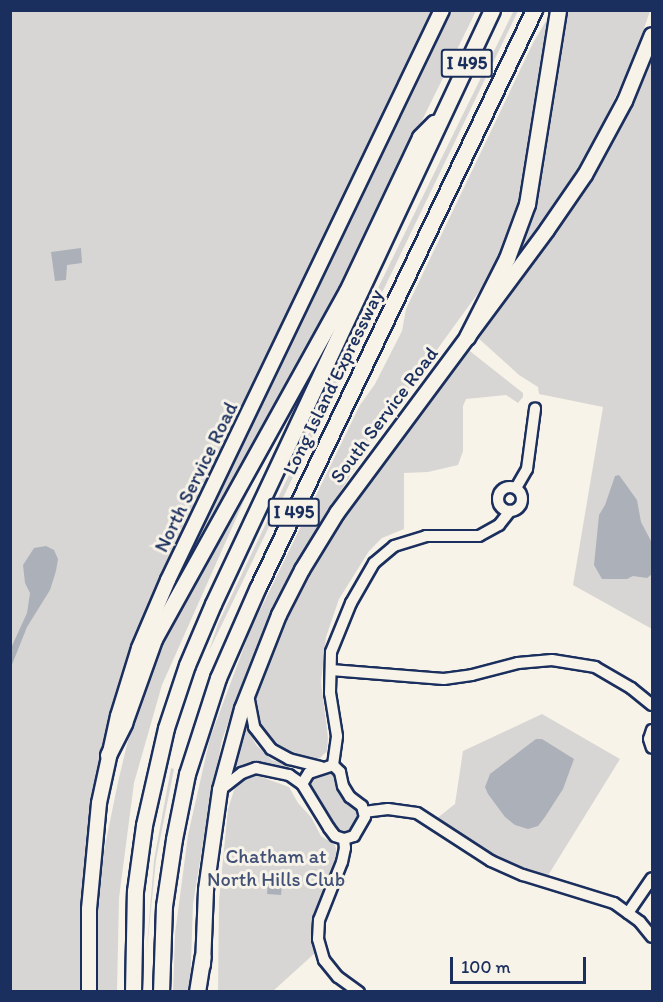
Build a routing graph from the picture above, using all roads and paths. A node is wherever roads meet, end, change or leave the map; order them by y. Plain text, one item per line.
1 (442, 10) edge
2 (492, 10) edge
3 (534, 10) edge
4 (558, 10) edge
5 (652, 35) edge
6 (442, 115) junction
7 (467, 337) junction
8 (535, 409) dead end
9 (516, 488) junction
10 (510, 511) junction
11 (331, 670) junction
12 (248, 692) junction
13 (652, 705) edge
14 (652, 730) edge
15 (652, 748) edge
16 (108, 755) junction
17 (333, 765) junction
18 (321, 767) junction
19 (302, 784) junction
20 (220, 790) junction
21 (364, 812) junction
22 (344, 839) junction
23 (652, 878) edge
24 (628, 913) junction
25 (652, 937) edge
26 (203, 956) junction
27 (360, 991) edge
28 (88, 992) edge
29 (133, 992) edge
30 (161, 992) edge
31 (197, 992) edge
32 (204, 992) edge

1 - 16 main road, North Service Road
2 - 6 highway, Long Island Expressway / I 495
3 - 30 highway, Long Island Expressway / I 495
4 - 7 highway
5 - 7 main road, South Service Road
6 - 16 highway
6 - 29 highway, Long Island Expressway / I 495
7 - 12 main road, South Service Road
8 - 9 street
9 - 10 street
9 - 10 street
10 - 11 street
11 - 13 street
11 - 17 street
12 - 18 street
12 - 20 main road, South Service Road
14 - 15 street
16 - 28 main road, North Service Road
17 - 18 street
17 - 21 street
18 - 19 street
19 - 20 street
19 - 22 street
20 - 26 main road, South Service Road
21 - 22 street
21 - 24 street
22 - 27 street
23 - 24 street
24 - 25 street
26 - 31 highway
26 - 32 main road, South Service Road

